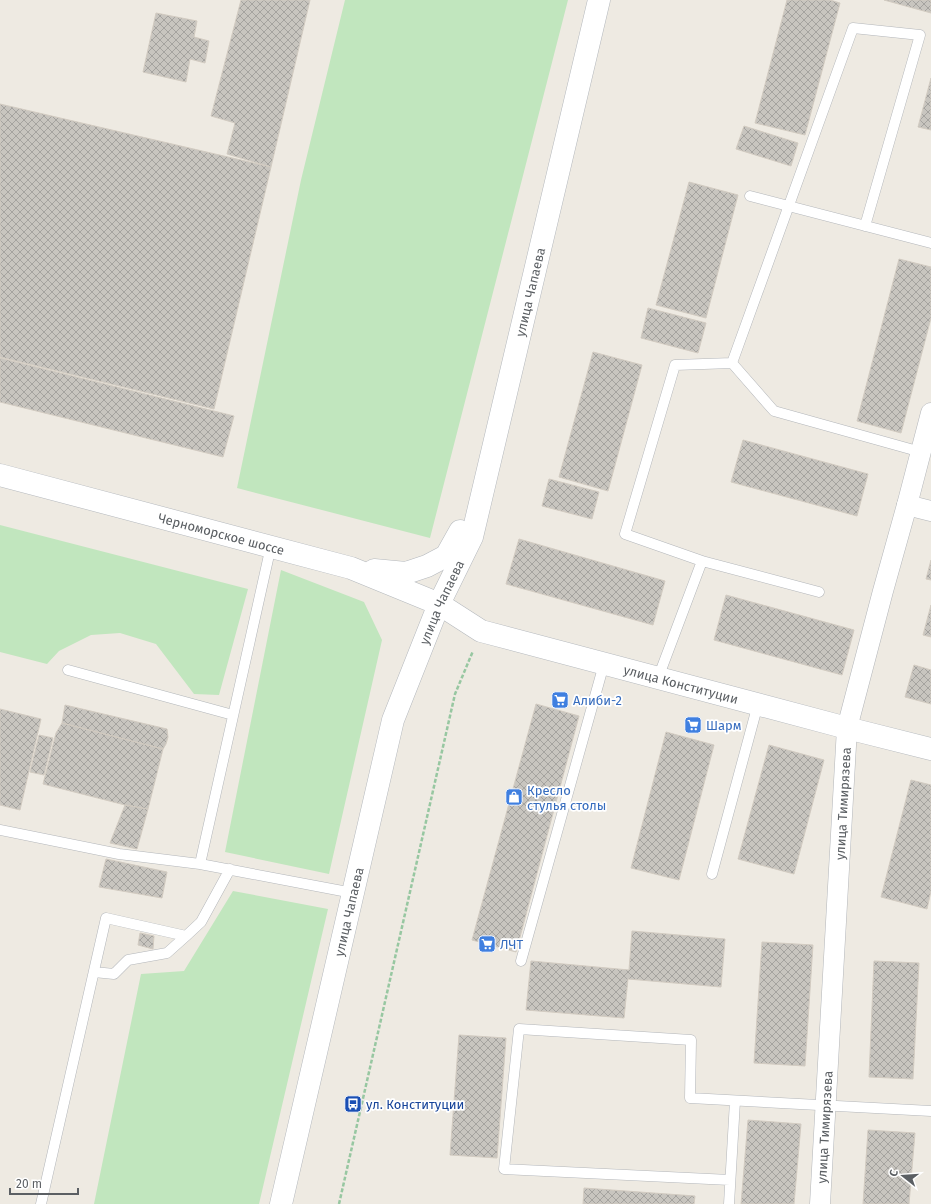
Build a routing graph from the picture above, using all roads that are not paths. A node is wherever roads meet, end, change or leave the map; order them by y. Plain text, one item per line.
1 (599, 0) edge
2 (750, 196) dead end
3 (789, 206) junction
4 (865, 226) junction
5 (931, 243) edge
6 (732, 363) junction
7 (931, 413) edge
8 (496, 435) junction
9 (921, 452) junction
10 (0, 474) edge
11 (907, 505) junction
12 (931, 511) edge
13 (271, 546) junction
14 (702, 561) junction
15 (351, 568) junction
16 (818, 592) dead end
17 (439, 604) junction
18 (604, 664) junction
19 (68, 670) dead end
20 (658, 678) junction
21 (758, 704) junction
22 (233, 715) junction
23 (847, 728) junction
24 (931, 749) edge
25 (0, 830) edge
26 (200, 864) junction
27 (230, 870) junction
28 (712, 874) dead end
29 (353, 892) junction
30 (186, 936) junction
31 (521, 961) dead end
32 (94, 972) junction
33 (734, 1101) junction
34 (826, 1105) junction
35 (931, 1111) edge
36 (730, 1180) junction
37 (41, 1204) edge
38 (281, 1204) edge
39 (728, 1204) edge
40 (820, 1204) edge

1 - 8 main road, улица Чапаева
2 - 3 lane
3 - 4 lane
3 - 4 lane
3 - 6 lane
4 - 5 lane
6 - 9 lane
6 - 14 lane
7 - 9 street, улица Тимирязева
8 - 15 main road
8 - 17 main road, улица Чапаева
9 - 11 street, улица Тимирязева
10 - 13 main road, Черноморское шоссе
11 - 12 street
11 - 23 street, улица Тимирязева
13 - 15 main road, Черноморское шоссе
13 - 22 lane
14 - 16 lane
14 - 20 lane
15 - 17 main road, Черноморское шоссе
17 - 18 main road, улица Конституции
17 - 29 main road, улица Чапаева
18 - 20 main road, улица Конституции
18 - 31 lane
19 - 22 lane
20 - 21 main road, улица Конституции
21 - 23 main road, улица Конституции
21 - 28 lane
22 - 26 lane
23 - 24 main road, улица Конституции
23 - 34 street, улица Тимирязева
25 - 26 lane
26 - 27 lane
27 - 29 lane
27 - 30 lane
29 - 38 main road, улица Чапаева
30 - 32 lane
30 - 32 lane
32 - 37 lane
33 - 34 lane
33 - 36 lane
33 - 36 lane
34 - 35 lane
34 - 40 street, улица Тимирязева
36 - 39 lane

